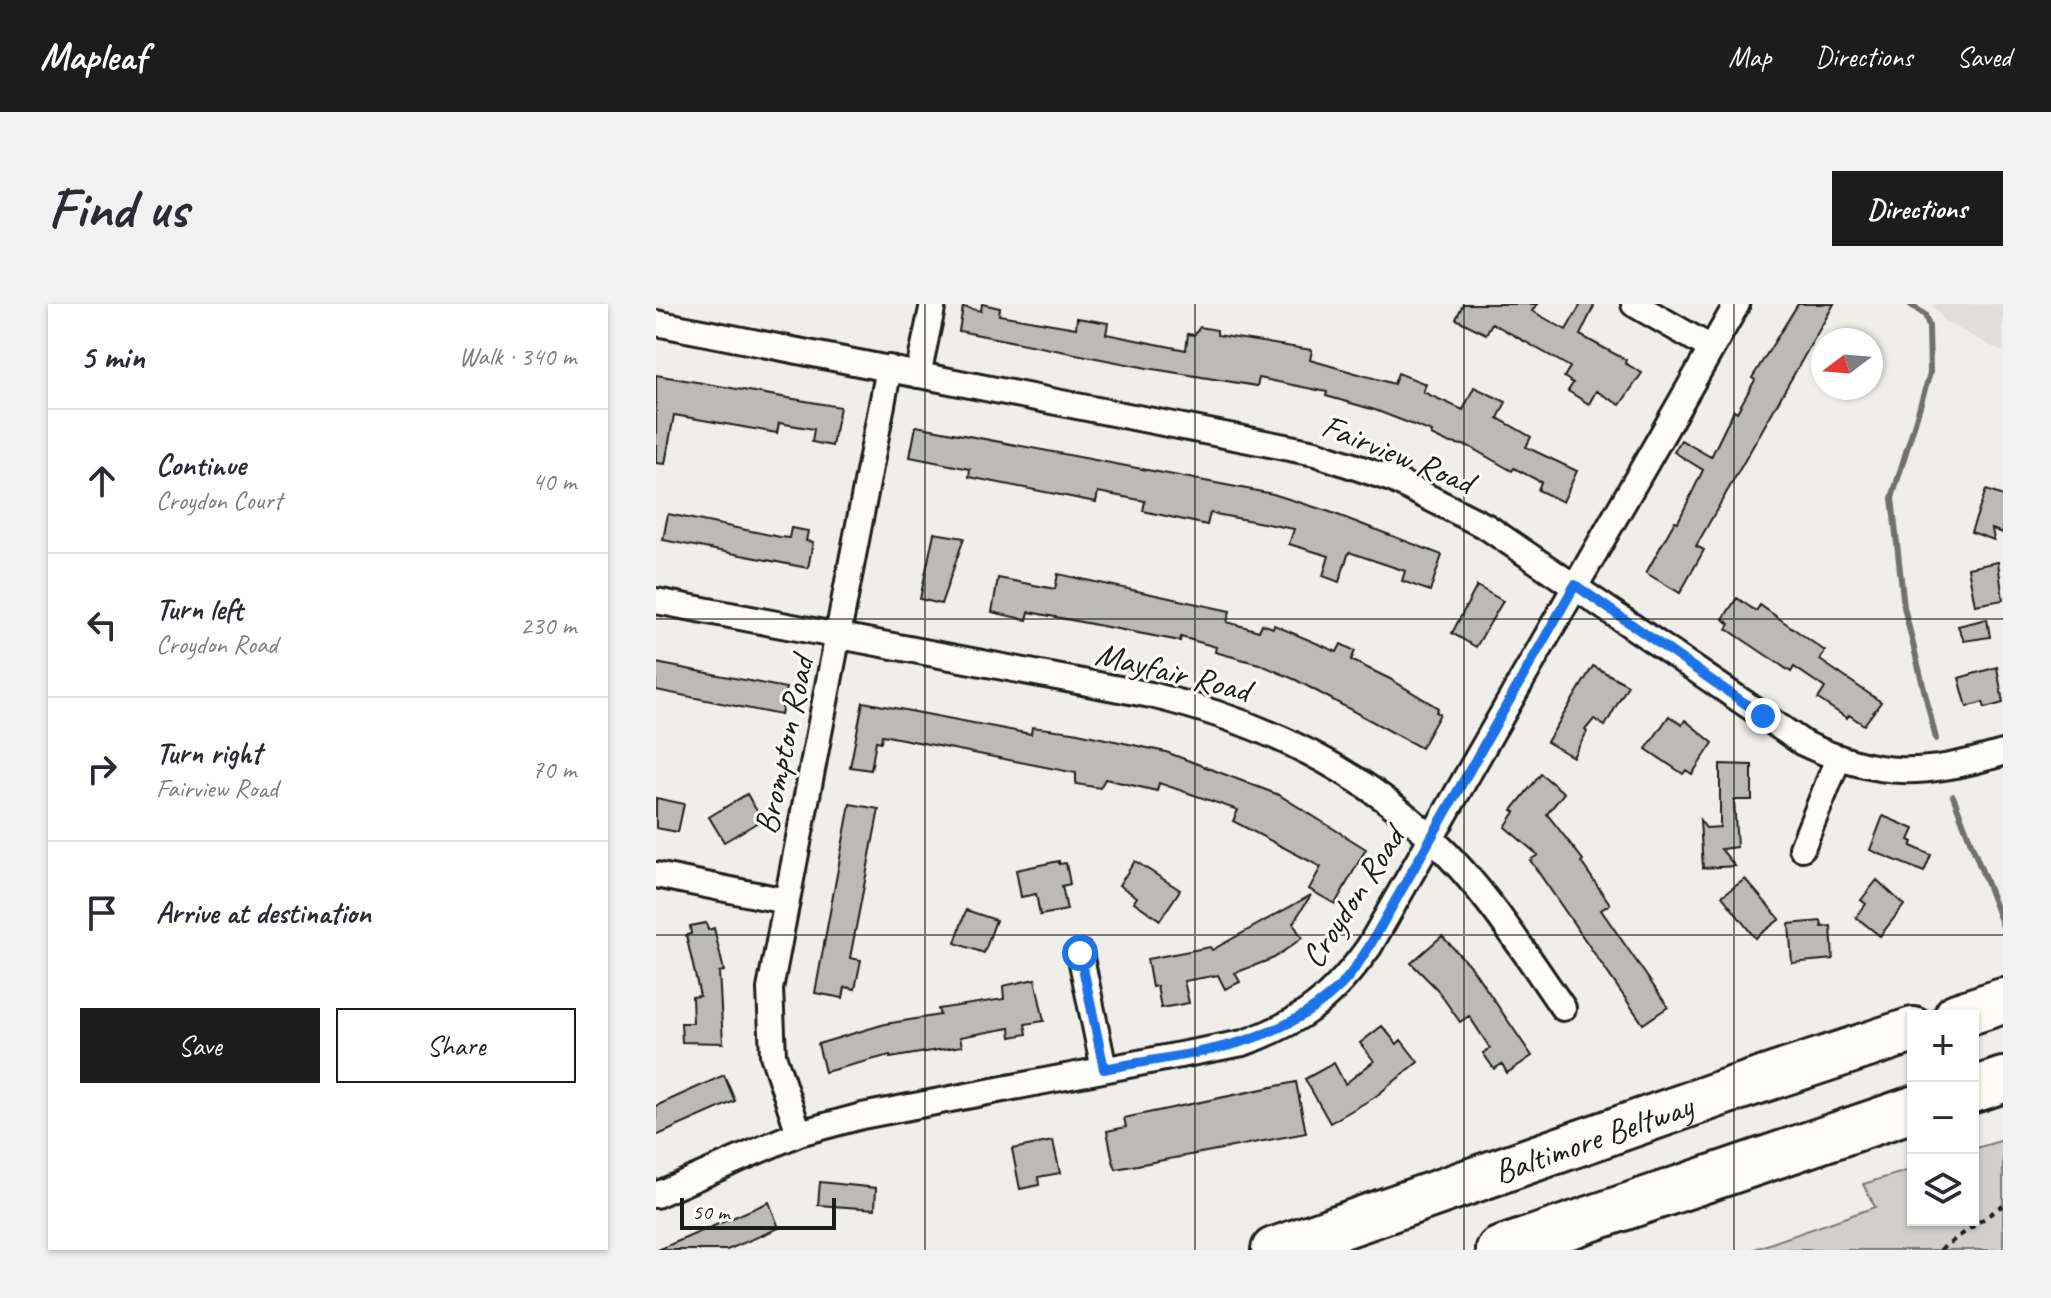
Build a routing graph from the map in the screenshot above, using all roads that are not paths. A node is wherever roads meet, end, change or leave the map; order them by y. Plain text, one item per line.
1 (933, 304) edge
2 (1634, 304) edge
3 (1737, 304) edge
4 (656, 323) edge
5 (1711, 348) junction
6 (889, 368) junction
7 (918, 375) junction
8 (1575, 585) junction
9 (656, 601) edge
10 (840, 637) junction
11 (2003, 753) edge
12 (1838, 759) junction
13 (1431, 837) junction
14 (1802, 848) dead end
15 (656, 875) edge
16 (786, 901) junction
17 (1080, 953) dead end
18 (2003, 1001) edge
19 (1563, 1008) dead end
20 (1975, 1010) edge
21 (1907, 1032) edge
22 (1104, 1069) junction
23 (2003, 1080) edge
24 (1979, 1088) edge
25 (1907, 1111) edge
26 (799, 1133) junction
27 (656, 1195) edge
28 (1274, 1250) edge
29 (1499, 1250) edge

1 - 7 street
2 - 5 street
3 - 5 street, Croydon Road
4 - 6 street, Fairview Road
5 - 8 street, Croydon Road
6 - 7 street, Fairview Road
6 - 10 street, Brompton Road
7 - 8 street, Fairview Road
8 - 12 street, Fairview Road
8 - 13 street, Croydon Road
9 - 10 street, Mayfair Road
10 - 13 street, Mayfair Road
10 - 16 street, Brompton Road
11 - 12 street, Fairview Road
12 - 14 street
13 - 19 street, Mayfair Road
13 - 22 street, Croydon Road
15 - 16 street
16 - 26 street, Brompton Road
17 - 22 street
18 - 20 highway
21 - 28 highway, Baltimore Beltway
22 - 26 street, Croydon Road
23 - 24 highway
25 - 29 highway
26 - 27 street, Croydon Road

